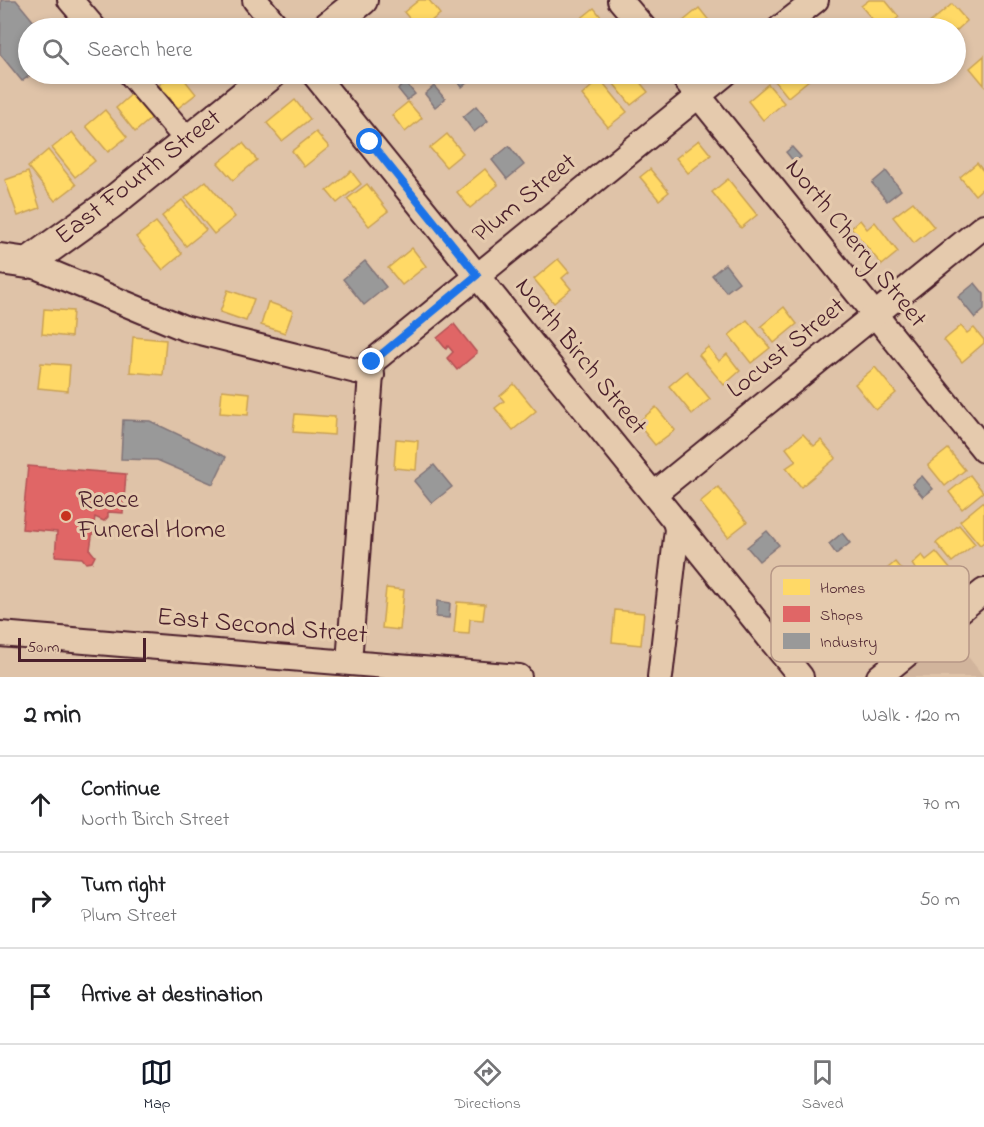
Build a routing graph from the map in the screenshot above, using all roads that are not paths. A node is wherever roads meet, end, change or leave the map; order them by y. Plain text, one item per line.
1 (70, 0) edge
2 (255, 0) edge
3 (362, 0) edge
4 (620, 0) edge
5 (816, 0) edge
6 (85, 18) edge
7 (270, 18) edge
8 (340, 18) edge
9 (635, 18) edge
10 (793, 18) edge
11 (140, 84) edge
12 (259, 84) edge
13 (322, 84) edge
14 (689, 84) edge
15 (712, 84) edge
16 (698, 95) junction
17 (188, 141) junction
18 (984, 226) edge
19 (7, 261) edge
20 (477, 275) junction
21 (875, 315) junction
22 (372, 375) junction
23 (984, 450) edge
24 (654, 494) junction
25 (675, 521) junction
26 (984, 591) edge
27 (969, 603) edge
28 (0, 634) edge
29 (771, 640) edge
30 (349, 662) junction
31 (789, 662) edge
32 (897, 662) edge
33 (519, 677) edge
34 (660, 677) edge
35 (801, 677) edge
36 (879, 677) edge

1 - 6 street
2 - 7 street
3 - 8 main road
4 - 9 street
5 - 10 street
11 - 17 street
12 - 17 main road, East Fourth Street
13 - 20 street, North Birch Street
14 - 16 street, North Cherry Street
15 - 16 street, Plum Street
16 - 20 street, Plum Street
16 - 21 street, North Cherry Street
17 - 19 main road, East Fourth Street
18 - 21 street, Locust Street
19 - 22 street
20 - 22 street, Plum Street
20 - 24 street, North Birch Street
21 - 23 street, North Cherry Street
21 - 24 street, Locust Street
22 - 30 street, Plum Street
24 - 25 street, North Birch Street
25 - 29 street, North Birch Street
25 - 34 street
26 - 27 street
28 - 30 street, East Second Street
30 - 33 street, East Second Street
31 - 35 street, North Birch Street
32 - 36 street

